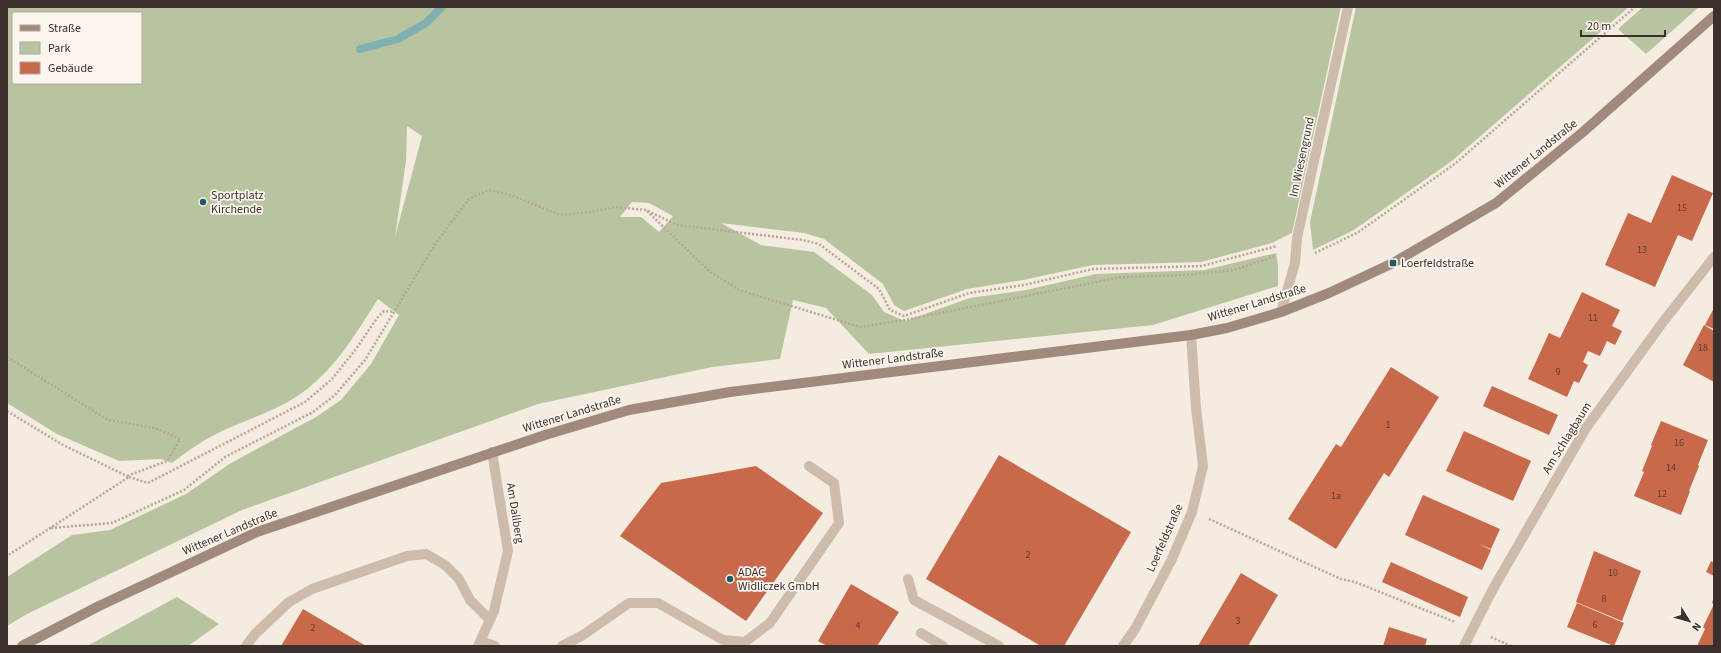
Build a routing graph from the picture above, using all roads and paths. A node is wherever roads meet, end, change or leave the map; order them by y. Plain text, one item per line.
1 (1348, 7) edge
2 (1635, 7) edge
3 (1714, 16) edge
4 (646, 210) junction
5 (1297, 238) junction
6 (1296, 249) junction
7 (1714, 256) edge
8 (1295, 263) junction
9 (394, 312) junction
10 (1281, 312) junction
11 (1191, 335) junction
12 (7, 357) edge
13 (7, 411) edge
14 (492, 452) junction
15 (809, 466) dead end
16 (128, 476) junction
17 (1192, 512) junction
18 (51, 528) junction
19 (7, 556) edge
20 (908, 579) dead end
21 (490, 620) junction
22 (1472, 629) junction
23 (921, 633) dead end
24 (480, 644) edge
25 (22, 646) edge
26 (246, 646) edge
27 (495, 646) edge
28 (562, 646) edge
29 (943, 646) edge
30 (999, 646) edge
31 (1123, 646) edge
32 (1464, 646) edge
33 (1511, 646) edge

1 - 5 street, Im Wiesengrund
2 - 8 path
3 - 10 main road, Wittener Landstraße
4 - 5 path
4 - 6 path
4 - 9 path
5 - 6 street, Im Wiesengrund
6 - 8 street, Im Wiesengrund
7 - 22 street, Am Schlagbaum
8 - 10 street, Im Wiesengrund
9 - 16 path
9 - 18 path
10 - 11 main road, Wittener Landstraße
11 - 14 main road, Wittener Landstraße
11 - 17 street, Loerfeldstraße
12 - 16 path
13 - 16 path
14 - 21 street, Am Dallberg
14 - 25 main road, Wittener Landstraße
15 - 28 street
16 - 18 path
17 - 22 path
17 - 31 street, Loerfeldstraße
18 - 19 path
20 - 30 street
21 - 24 street, Am Dallberg
21 - 26 street
22 - 32 street, Am Schlagbaum
22 - 33 path
23 - 29 street
24 - 27 street

